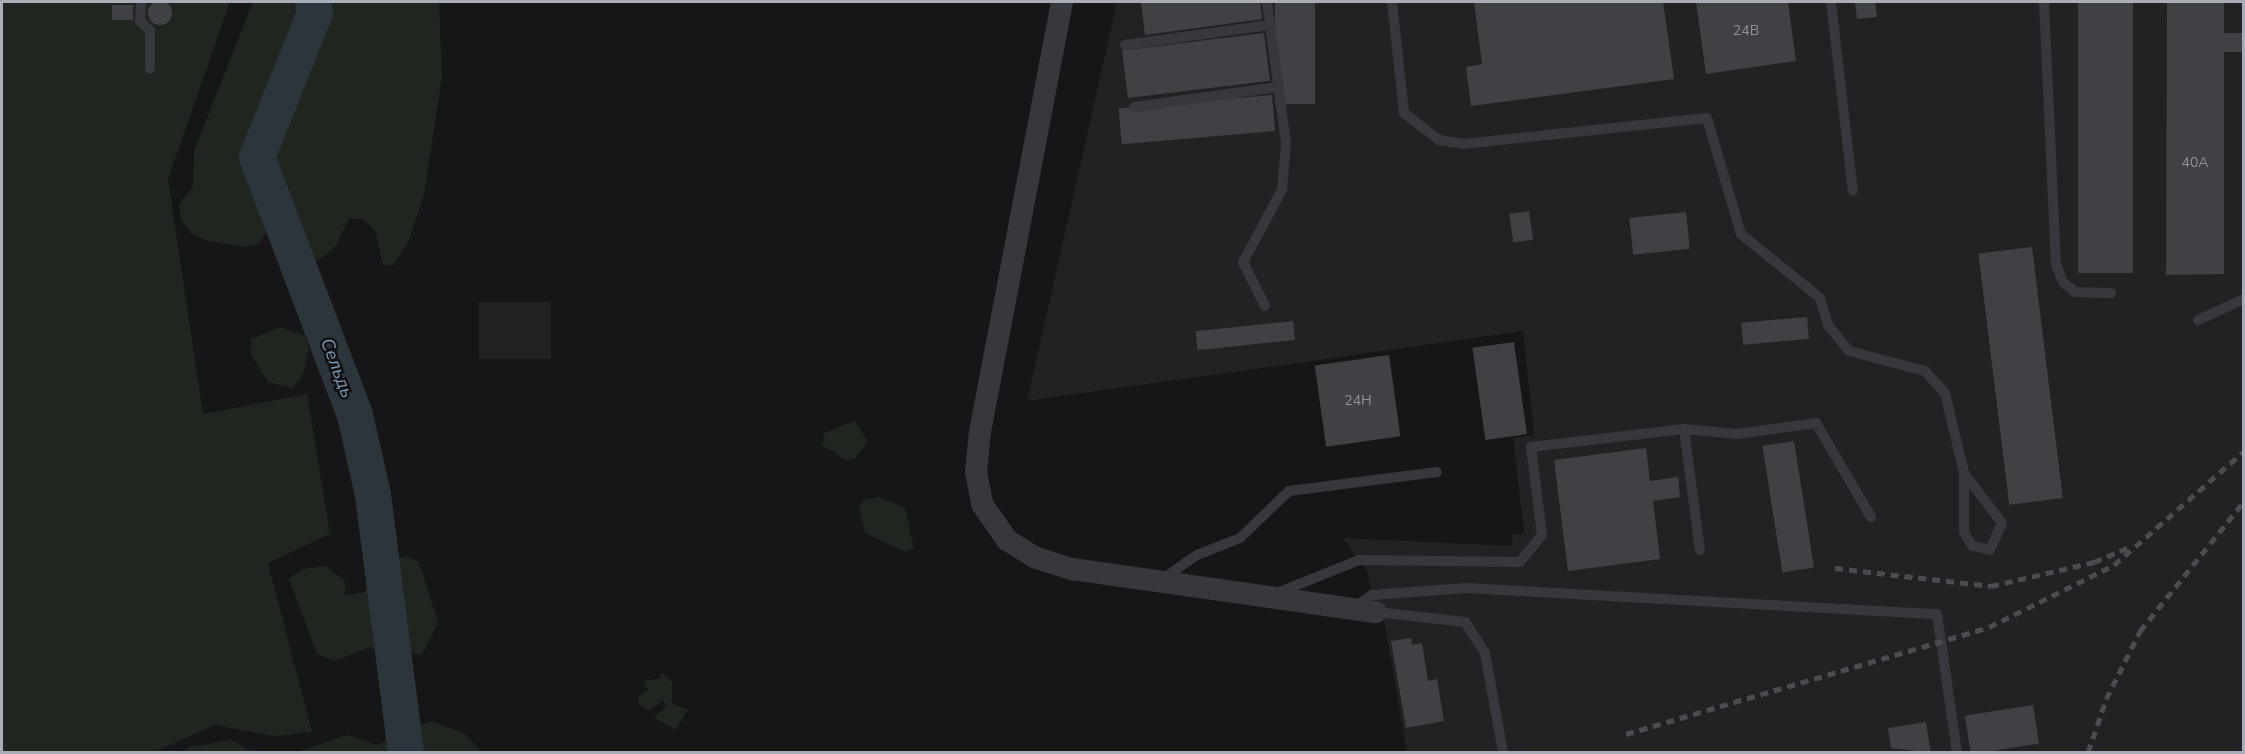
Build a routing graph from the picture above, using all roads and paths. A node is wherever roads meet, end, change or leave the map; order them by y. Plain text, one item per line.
1 (141, 2) edge
2 (1062, 2) edge
3 (1267, 2) edge
4 (1392, 2) edge
5 (1831, 2) edge
6 (2044, 2) edge
7 (1270, 25) junction
8 (1125, 45) dead end
9 (150, 69) dead end
10 (1278, 87) junction
11 (1134, 107) dead end
12 (1853, 191) dead end
13 (2111, 293) dead end
14 (2244, 299) edge
15 (1265, 306) dead end
16 (2198, 320) dead end
17 (1684, 429) junction
18 (1437, 472) dead end
19 (1964, 473) junction
20 (1871, 517) dead end
21 (1700, 550) dead end
22 (1156, 583) junction
23 (1262, 598) junction
24 (1348, 611) junction
25 (1376, 612) joint
26 (1503, 753) edge
27 (1957, 753) edge

1 - 9 lane
2 - 22 street
3 - 7 lane
4 - 19 lane
5 - 12 lane
6 - 13 lane
7 - 8 lane
7 - 10 lane
10 - 11 lane
10 - 15 lane
14 - 16 lane
17 - 20 lane
17 - 21 lane
17 - 23 lane
18 - 22 lane
19 - 19 lane
22 - 23 street
23 - 24 street
24 - 25 street
24 - 27 lane
25 - 26 lane

